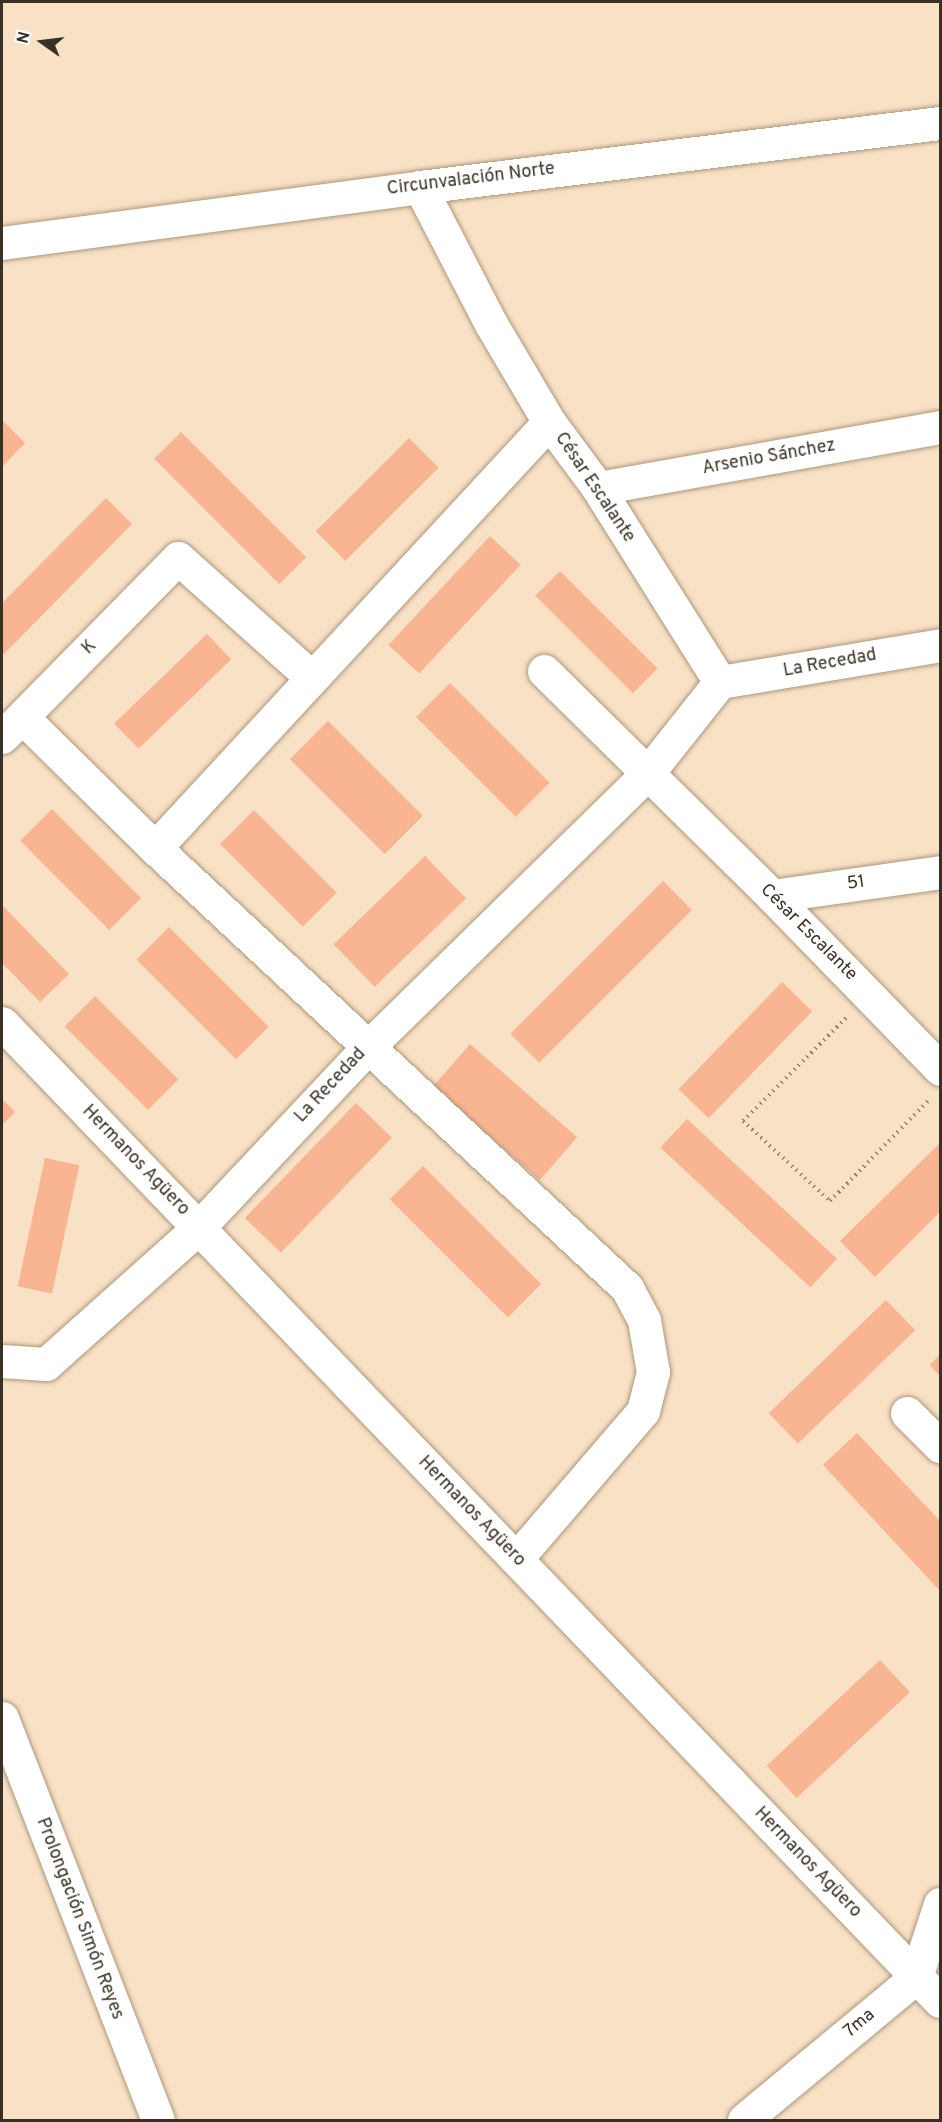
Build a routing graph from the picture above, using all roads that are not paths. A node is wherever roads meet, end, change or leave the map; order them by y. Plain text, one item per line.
1 (940, 123) edge
2 (420, 186) junction
3 (2, 243) edge
4 (549, 422) junction
5 (940, 427) edge
6 (598, 488) junction
7 (940, 645) edge
8 (544, 671) dead end
9 (311, 676) junction
10 (720, 682) junction
11 (12, 727) edge
12 (647, 774) junction
13 (155, 848) junction
14 (940, 872) edge
15 (772, 896) junction
16 (2, 1023) edge
17 (368, 1047) junction
18 (937, 1083) edge
19 (199, 1227) junction
20 (2, 1361) edge
21 (907, 1413) dead end
22 (940, 1446) edge
23 (516, 1559) junction
24 (2, 1718) edge
25 (940, 1904) edge
26 (916, 1977) junction
27 (940, 2001) edge
28 (158, 2121) edge
29 (744, 2121) edge

1 - 2 street, Circunvalación Norte
2 - 3 street, Circunvalación Norte
2 - 4 street, César Escalante
4 - 6 street, César Escalante
4 - 9 street
5 - 6 street, Arsenio Sánchez
6 - 10 street, César Escalante
7 - 10 street, La Recedad
8 - 12 street, César Escalante
9 - 11 street, K
9 - 13 street
10 - 12 street
11 - 13 street
12 - 15 street, César Escalante
12 - 17 street, La Recedad
13 - 17 street
14 - 15 street, 51
15 - 18 street, César Escalante
16 - 19 street, Hermanos Agüero
17 - 19 street, La Recedad
17 - 23 street
19 - 20 street, La Recedad
19 - 23 street, Hermanos Agüero
21 - 22 street
23 - 26 street, Hermanos Agüero
24 - 28 street, Prolongación Simón Reyes
25 - 26 street
26 - 27 street, Hermanos Agüero
26 - 29 street, 7ma

